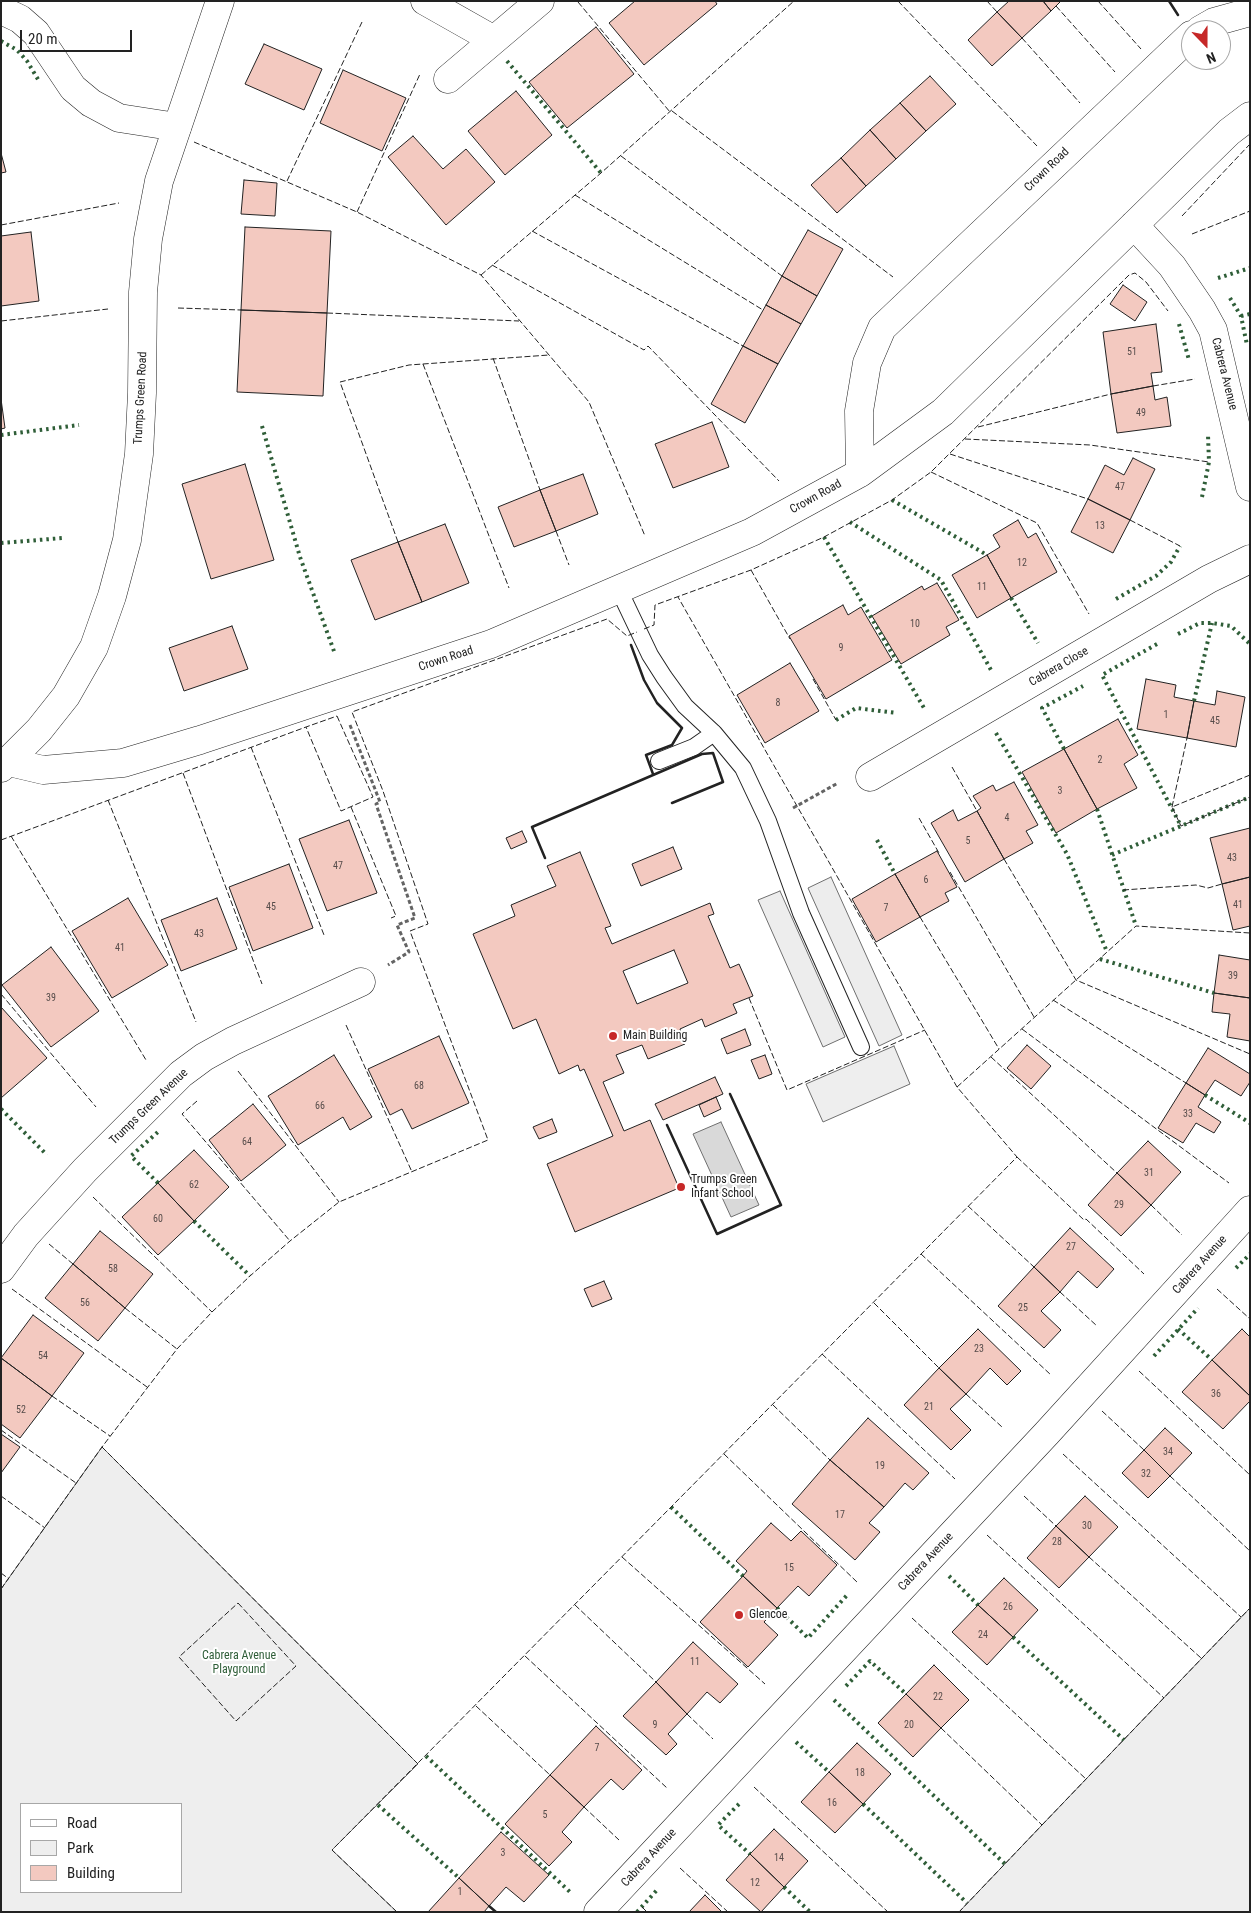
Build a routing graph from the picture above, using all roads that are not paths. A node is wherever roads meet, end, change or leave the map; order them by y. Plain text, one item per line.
1 (220, 1) edge
2 (425, 1) edge
3 (540, 1) edge
4 (1, 10) edge
5 (1250, 12) edge
6 (1221, 20) edge
7 (494, 40) junction
8 (1181, 44) edge
9 (448, 79) dead end
10 (1250, 116) edge
11 (176, 127) junction
12 (1134, 225) junction
13 (860, 473) junction
14 (1250, 487) edge
15 (1250, 559) edge
16 (619, 590) junction
17 (714, 733) junction
18 (659, 761) dead end
19 (5, 765) edge
20 (870, 777) road end
21 (361, 982) road end
22 (861, 1047) dead end
23 (1250, 1210) edge
24 (1, 1269) edge
25 (598, 1912) edge

1 - 11 street, Trumps Green Road
2 - 7 street
3 - 7 street
4 - 11 street
5 - 6 street
7 - 9 street
8 - 13 street, Crown Road
10 - 12 street, Crown Road
11 - 19 street, Trumps Green Road
12 - 13 street, Crown Road
12 - 14 street, Cabrera Avenue
13 - 16 street, Crown Road
15 - 20 street, Cabrera Close
16 - 17 lane
16 - 19 street, Crown Road
17 - 18 lane
17 - 22 lane
21 - 24 street, Trumps Green Avenue
23 - 25 street, Cabrera Avenue

